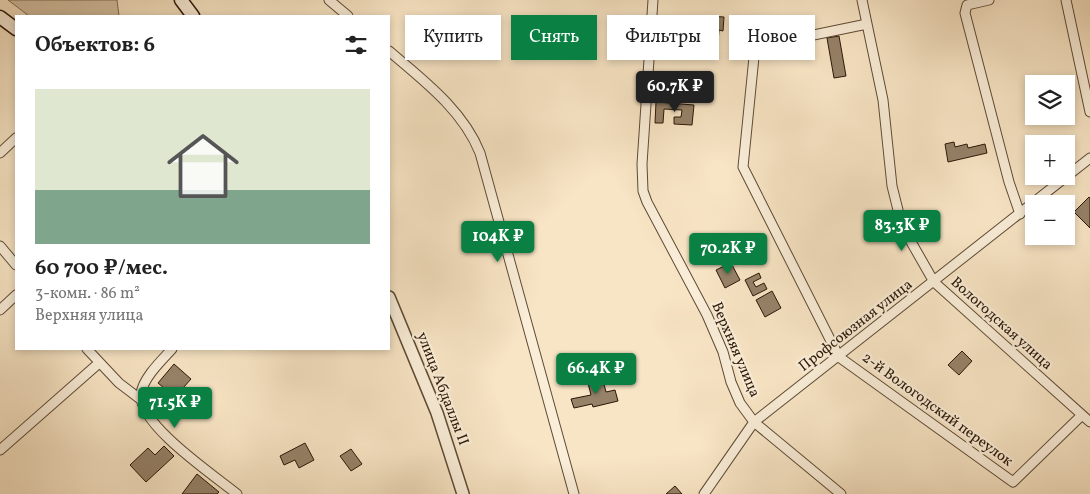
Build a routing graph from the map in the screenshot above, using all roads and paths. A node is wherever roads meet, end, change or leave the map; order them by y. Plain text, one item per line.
1 (181, 0) edge
2 (329, 0) edge
3 (654, 0) edge
4 (862, 0) edge
5 (988, 0) edge
6 (1066, 0) edge
7 (192, 15) edge
8 (347, 15) edge
9 (0, 17) edge
10 (867, 24) junction
11 (15, 28) edge
12 (390, 52) edge
13 (1090, 112) edge
14 (15, 139) edge
15 (0, 153) edge
16 (1090, 158) edge
17 (1020, 214) junction
18 (0, 246) edge
19 (15, 264) edge
20 (934, 282) junction
21 (15, 296) edge
22 (390, 299) edge
23 (390, 307) edge
24 (0, 310) edge
25 (398, 317) junction
26 (88, 350) edge
27 (171, 350) edge
28 (839, 357) junction
29 (99, 363) junction
30 (140, 399) junction
31 (1082, 415) junction
32 (754, 422) junction
33 (1090, 422) edge
34 (0, 450) edge
35 (237, 494) edge
36 (464, 494) edge
37 (574, 494) edge
38 (704, 494) edge
39 (841, 494) edge

1 - 7 main road
2 - 8 street
3 - 32 street, Верхняя улица
4 - 10 street, Вологодская улица
5 - 17 street
6 - 13 street
9 - 11 main road
10 - 20 street, Вологодская улица
10 - 28 street
12 - 37 street
14 - 15 street
16 - 17 street, Профсоюзная улица
17 - 20 street, Профсоюзная улица
18 - 19 street
20 - 28 street, Профсоюзная улица
20 - 31 street, Вологодская улица
21 - 24 street
22 - 25 street, улица Абдаллы II
23 - 25 street
25 - 36 street, улица Абдаллы II
26 - 29 street
27 - 30 street
28 - 31 street, 2-й Вологодский переулок
28 - 32 street, Профсоюзная улица
29 - 30 street
29 - 34 street
30 - 35 street
31 - 33 street, Вологодская улица
32 - 38 street, Профсоюзная улица
32 - 39 street, Верхняя улица

